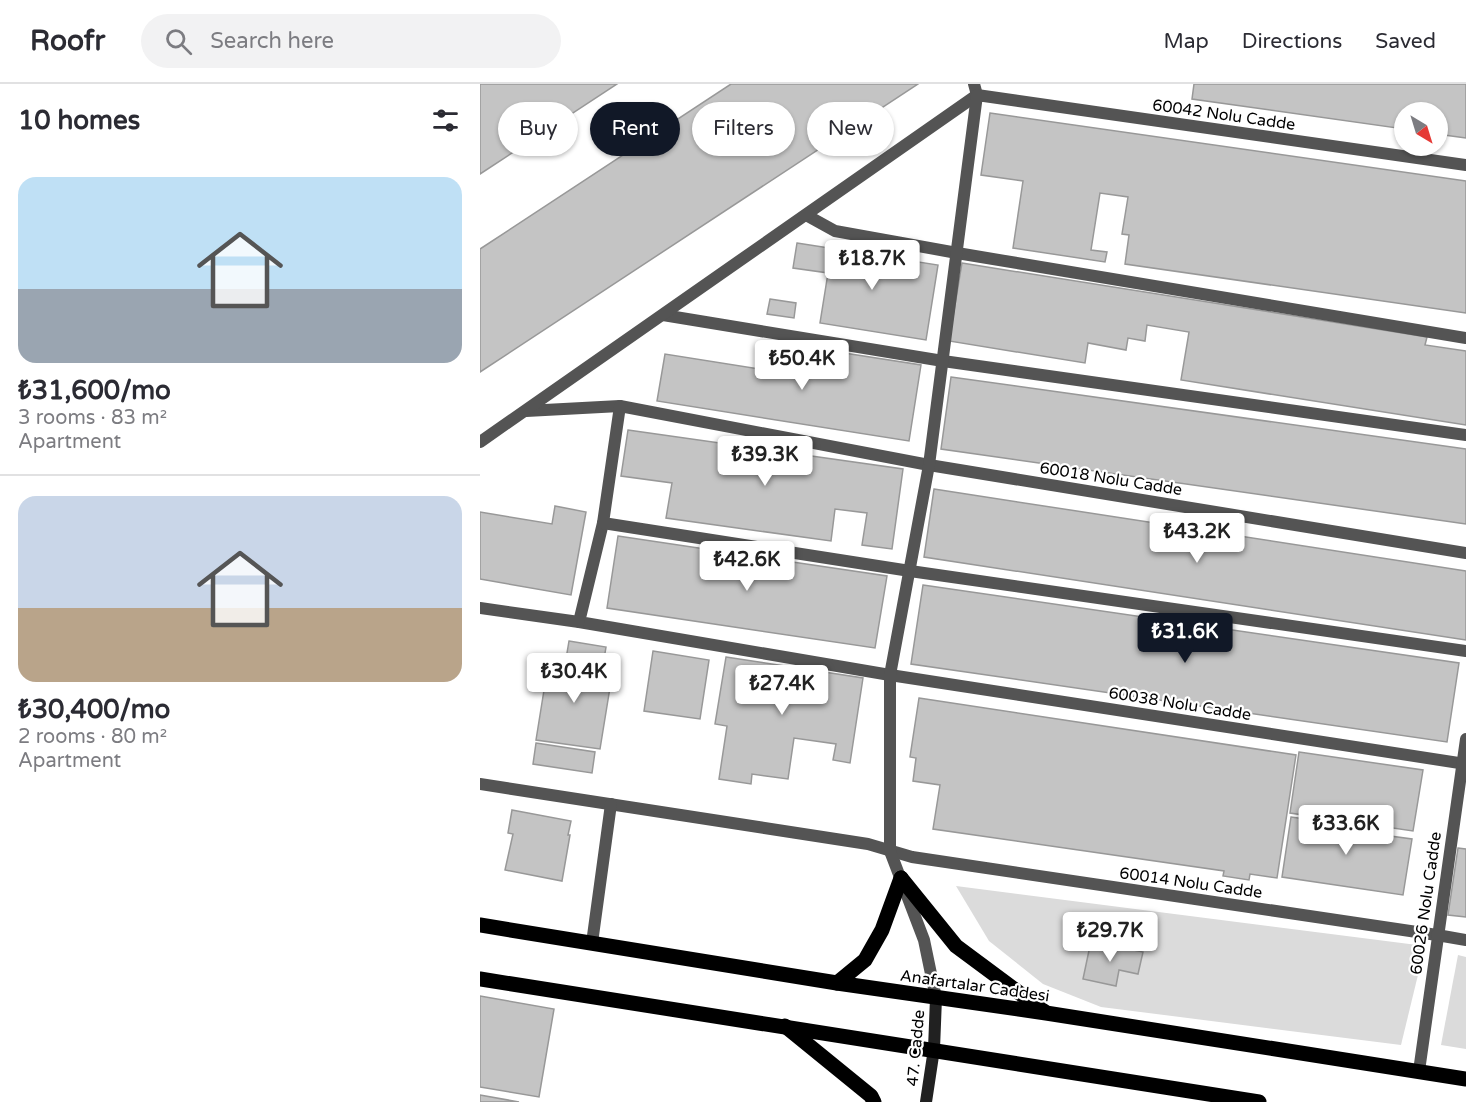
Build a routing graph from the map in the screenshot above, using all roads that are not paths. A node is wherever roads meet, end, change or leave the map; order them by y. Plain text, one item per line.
1 (975, 90) edge
2 (1466, 165) edge
3 (806, 215) junction
4 (957, 253) junction
5 (663, 315) junction
6 (1466, 338) edge
7 (943, 361) junction
8 (621, 406) junction
9 (525, 411) junction
10 (1466, 435) edge
11 (480, 442) edge
12 (929, 465) junction
13 (603, 523) junction
14 (1466, 553) edge
15 (910, 571) junction
16 (480, 608) edge
17 (579, 622) junction
18 (1466, 651) edge
19 (890, 675) junction
20 (1466, 739) edge
21 (1464, 764) edge
22 (480, 784) edge
23 (611, 804) junction
24 (890, 851) junction
25 (901, 878) junction
26 (480, 925) edge
27 (1437, 935) junction
28 (1466, 940) edge
29 (592, 943) junction
30 (480, 979) edge
31 (837, 984) junction
32 (936, 998) junction
33 (1046, 1013) junction
34 (786, 1026) junction
35 (934, 1049) junction
36 (1419, 1071) junction
37 (1466, 1079) edge
38 (874, 1102) edge
39 (926, 1102) edge
40 (1259, 1102) edge

1 - 2 street, 60042 Nolu Cadde
1 - 3 street
1 - 4 street
3 - 4 street
3 - 5 street
4 - 6 street
4 - 7 street
5 - 7 street
5 - 9 street
7 - 10 street
7 - 12 street
8 - 9 street, 60018 Nolu Cadde
8 - 12 street, 60018 Nolu Cadde
8 - 13 street
9 - 11 street
12 - 14 street, 60018 Nolu Cadde
12 - 15 street
13 - 15 street
13 - 17 street
15 - 18 street
15 - 19 street
16 - 17 street, 60038 Nolu Cadde
17 - 19 street, 60038 Nolu Cadde
19 - 21 street, 60038 Nolu Cadde
19 - 24 street
20 - 21 street, 60026 Nolu Cadde
21 - 27 street, 60026 Nolu Cadde
22 - 23 street, 60014 Nolu Cadde
23 - 24 street, 60014 Nolu Cadde
23 - 29 street
24 - 25 street
24 - 27 street, 60014 Nolu Cadde
25 - 31 main road
25 - 32 street
25 - 33 main road
26 - 29 main road, Anafartalar Caddesi
27 - 28 street, 60014 Nolu Cadde
27 - 36 street, 60026 Nolu Cadde
29 - 31 main road, Anafartalar Caddesi
30 - 34 main road
31 - 32 main road, Anafartalar Caddesi
32 - 33 main road, Anafartalar Caddesi
32 - 35 street, 47. Cadde
33 - 36 main road, Anafartalar Caddesi
34 - 35 main road
34 - 38 main road
35 - 39 street, 47. Cadde
35 - 40 main road
36 - 37 main road, Anafartalar Caddesi

